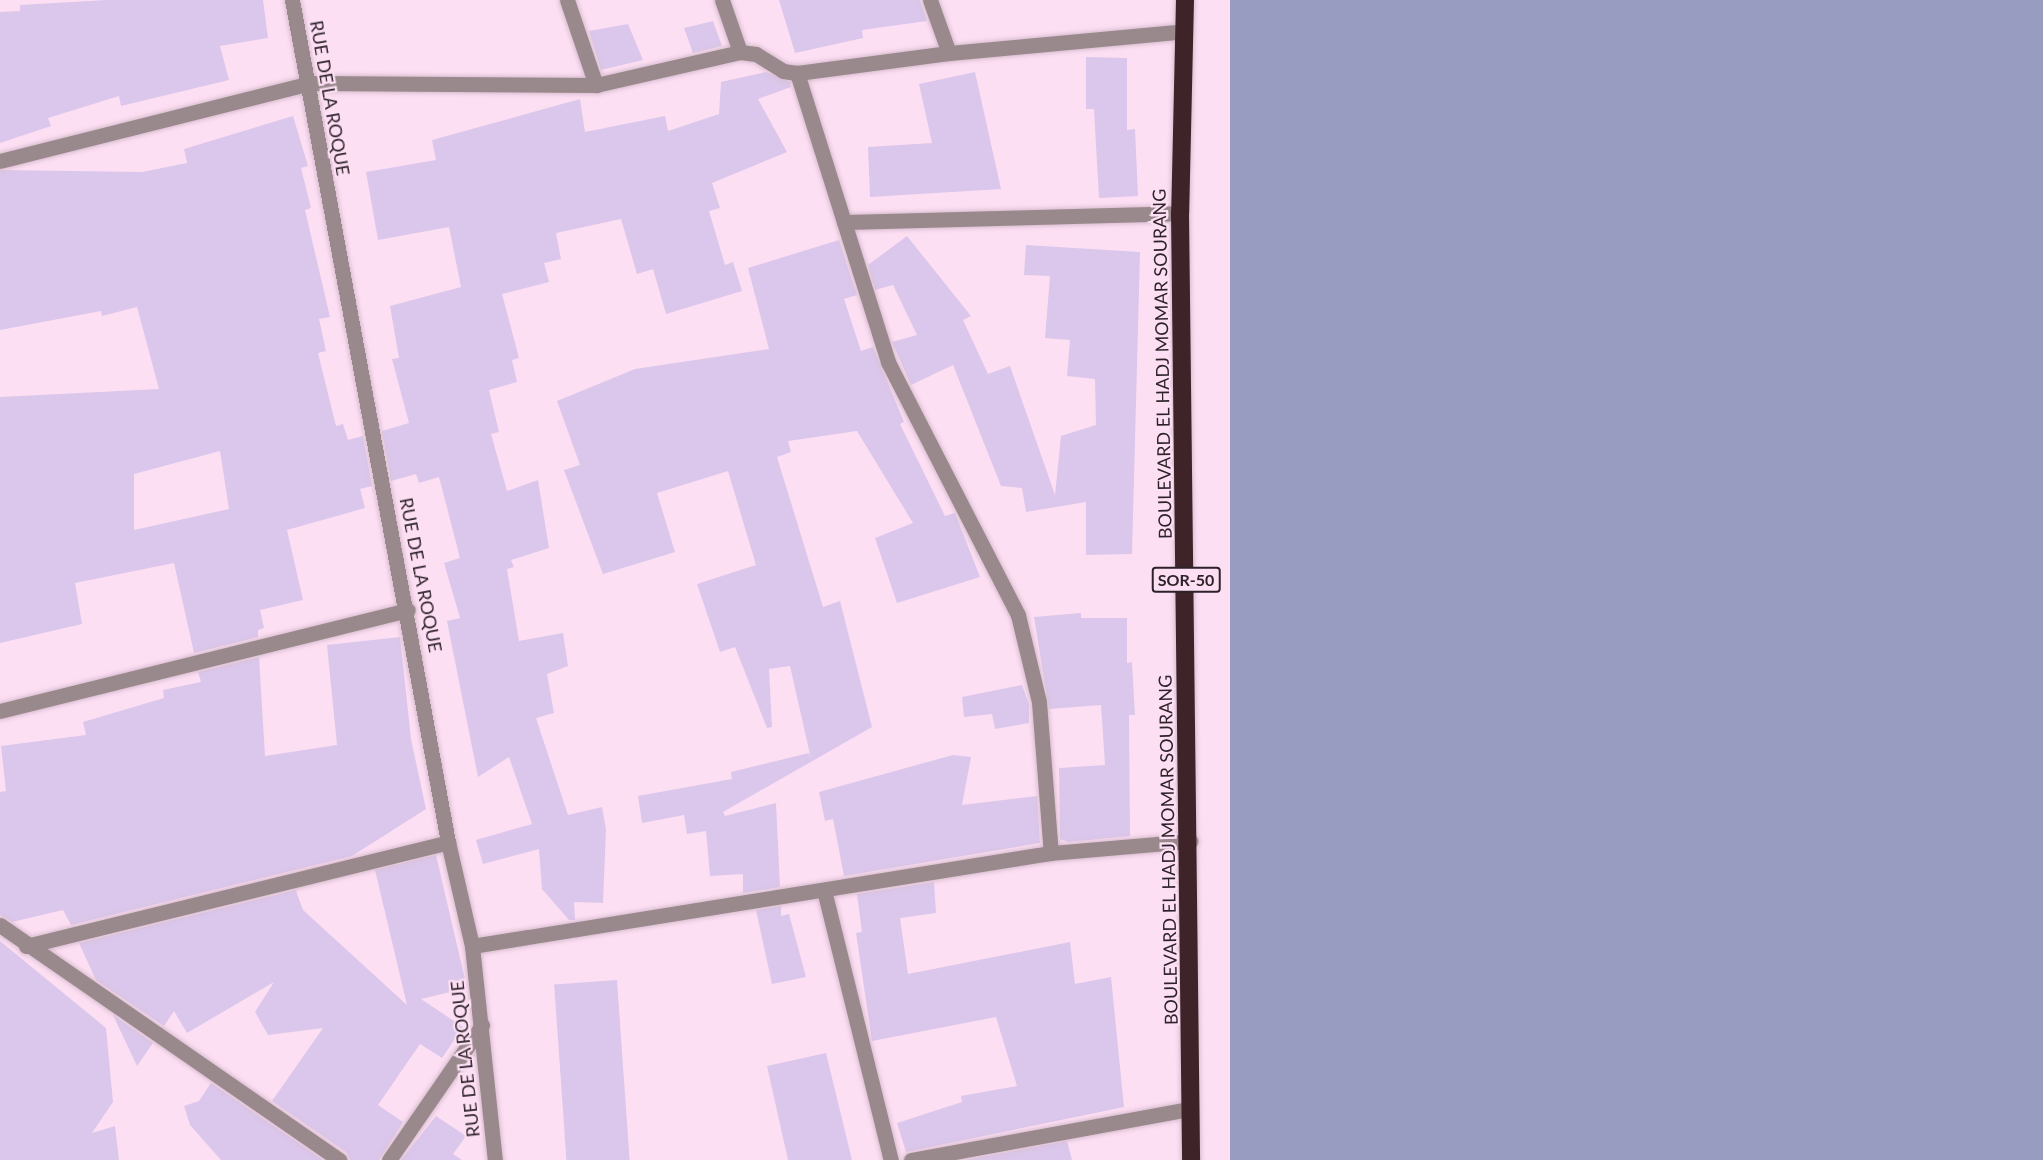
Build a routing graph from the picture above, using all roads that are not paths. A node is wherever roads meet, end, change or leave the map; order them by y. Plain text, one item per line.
1 (292, 0) edge
2 (567, 0) edge
3 (722, 0) edge
4 (930, 0) edge
5 (1185, 0) edge
6 (1185, 31) junction
7 (740, 52) junction
8 (949, 53) junction
9 (797, 73) junction
10 (310, 83) junction
11 (596, 85) junction
12 (0, 161) edge
13 (1179, 213) junction
14 (844, 222) junction
15 (408, 609) junction
16 (0, 711) edge
17 (1190, 841) junction
18 (448, 842) junction
19 (1051, 853) junction
20 (824, 890) junction
21 (0, 925) edge
22 (26, 946) junction
23 (472, 946) junction
24 (482, 1025) junction
25 (1190, 1109) junction
26 (340, 1160) edge
27 (389, 1160) edge
28 (495, 1160) edge
29 (891, 1160) edge
30 (911, 1160) edge
31 (1191, 1160) edge

1 - 10 street, RUE DE LA ROQUE
2 - 11 street
3 - 7 street
4 - 8 street
5 - 6 highway, BOULEVARD EL HADJ MOMAR SOURANG / SOR-50
6 - 8 street
6 - 13 highway, BOULEVARD EL HADJ MOMAR SOURANG / SOR-50
7 - 9 street
7 - 11 street
8 - 9 street
9 - 14 street
10 - 11 street
10 - 12 street
10 - 15 street, RUE DE LA ROQUE
13 - 14 street
13 - 17 highway, BOULEVARD EL HADJ MOMAR SOURANG / SOR-50
14 - 19 street
15 - 16 street
15 - 18 street, RUE DE LA ROQUE
17 - 19 street
17 - 25 highway, BOULEVARD EL HADJ MOMAR SOURANG / SOR-50
18 - 22 street
18 - 23 street, RUE DE LA ROQUE
19 - 20 street
20 - 23 street
20 - 29 street
21 - 22 street
22 - 26 street
23 - 24 street, RUE DE LA ROQUE
24 - 27 street
24 - 28 street, RUE DE LA ROQUE
25 - 30 street
25 - 31 highway, BOULEVARD EL HADJ MOMAR SOURANG / SOR-50

